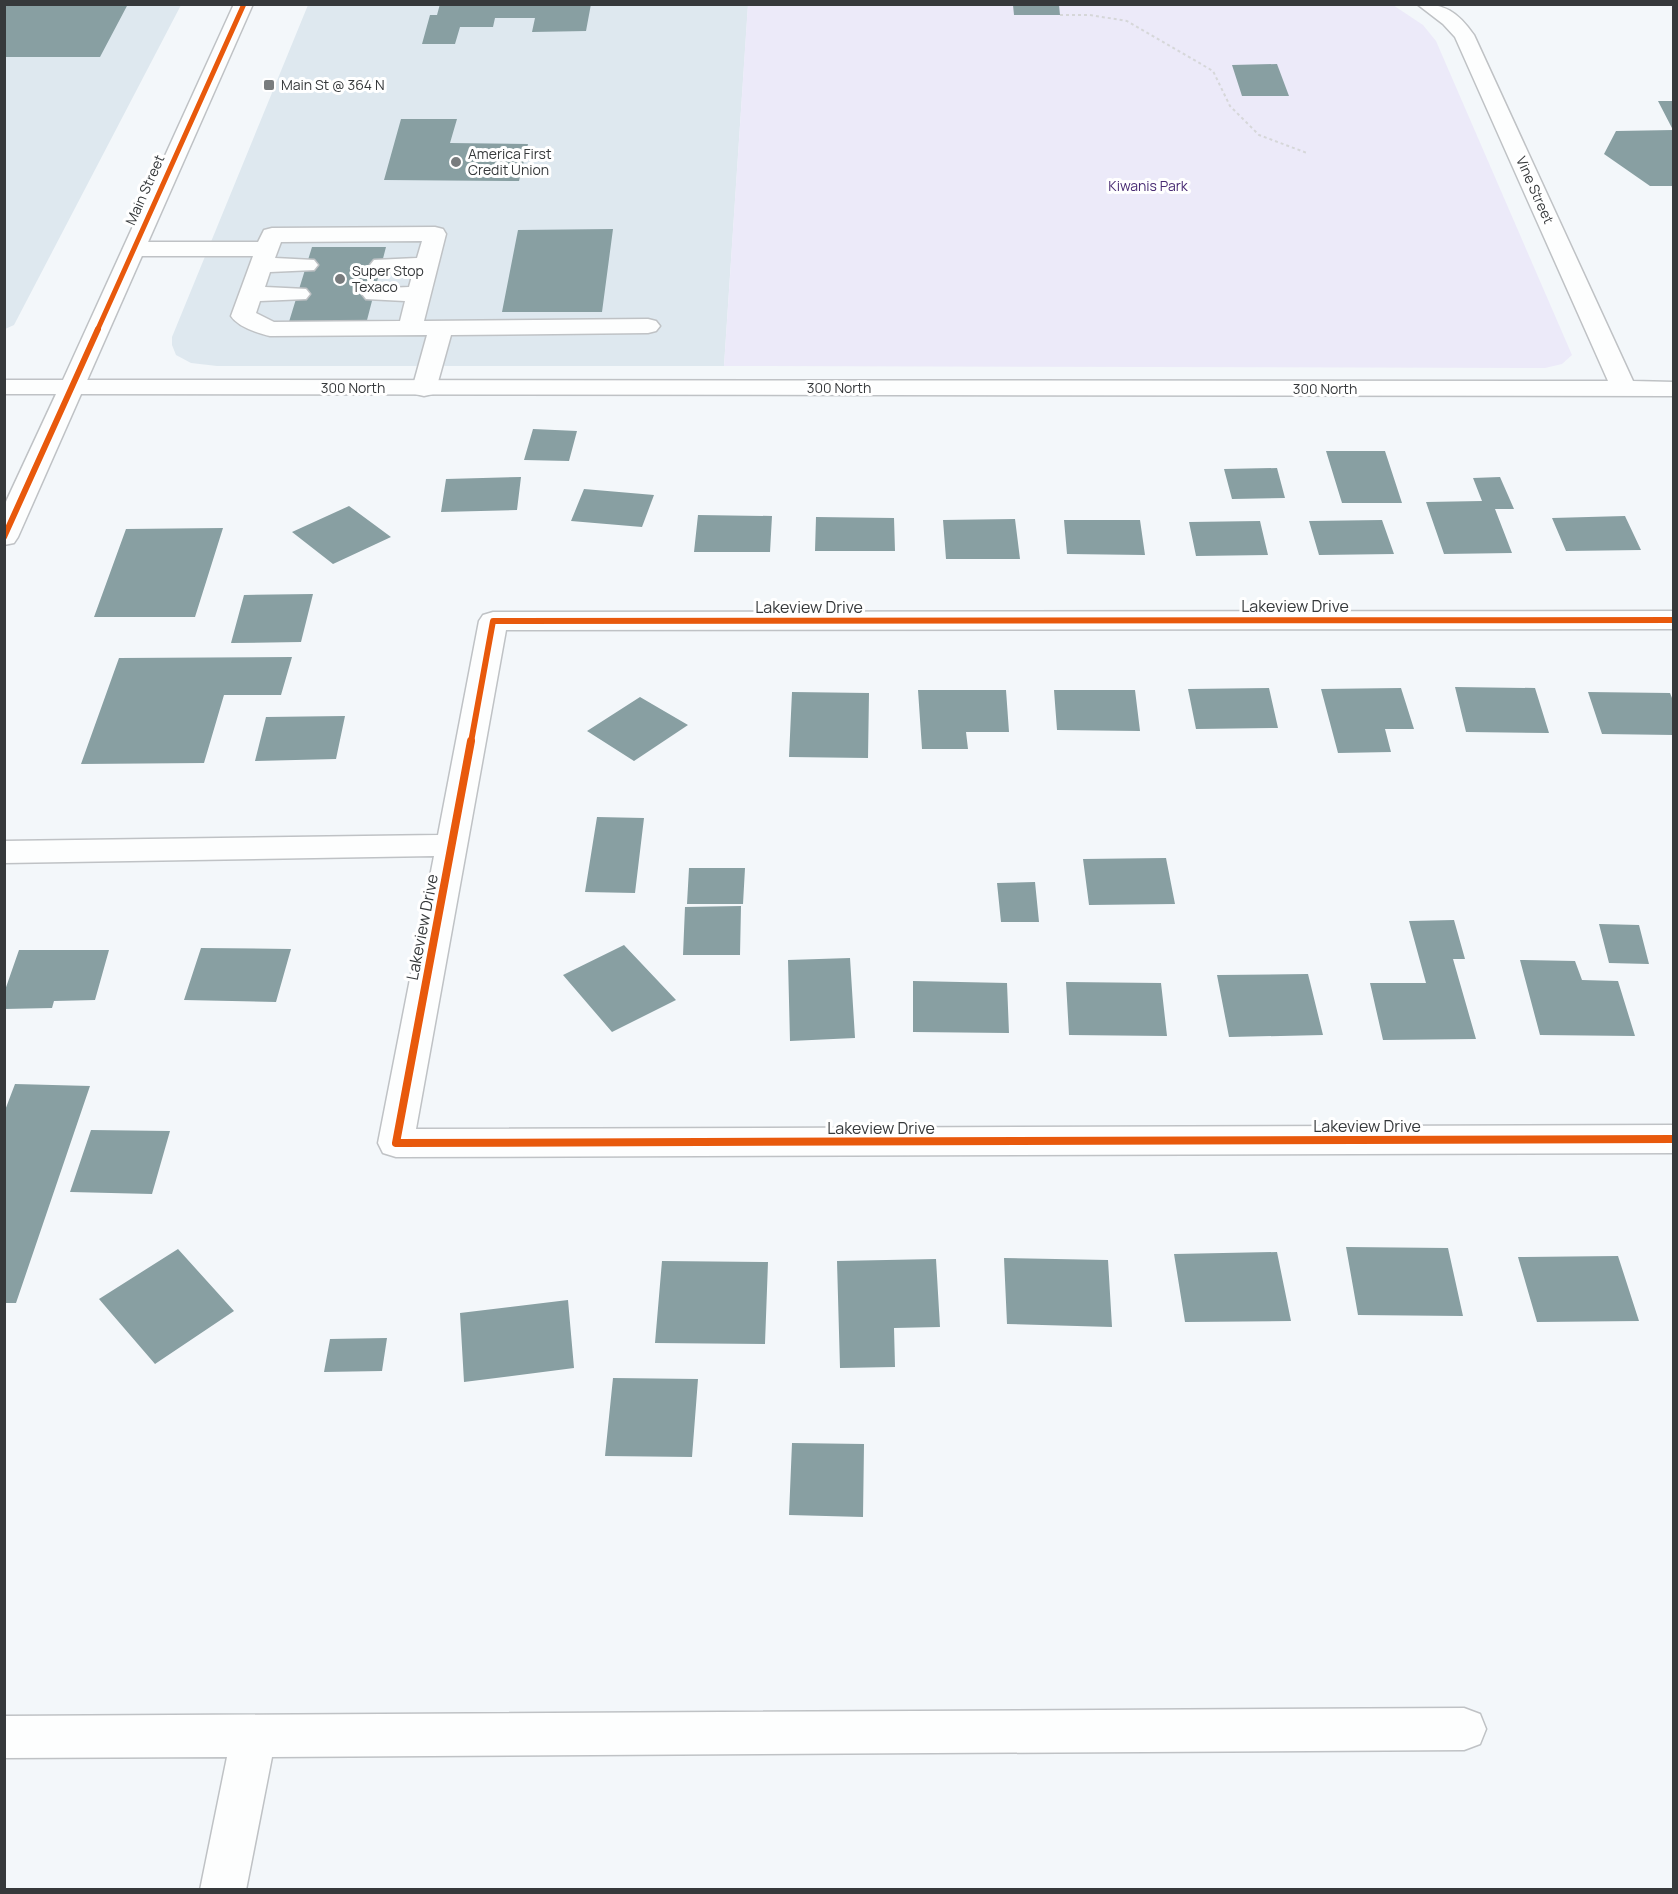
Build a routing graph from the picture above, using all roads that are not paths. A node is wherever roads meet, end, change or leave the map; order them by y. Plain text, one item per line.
1 (244, 4) edge
2 (1426, 4) edge
3 (134, 249) junction
4 (264, 257) junction
5 (306, 265) dead end
6 (381, 265) dead end
7 (427, 265) junction
8 (250, 294) junction
9 (298, 294) dead end
10 (374, 294) dead end
11 (419, 294) junction
12 (648, 326) dead end
13 (410, 328) junction
14 (441, 328) junction
15 (4, 387) edge
16 (72, 387) junction
17 (424, 388) junction
18 (1624, 389) junction
19 (1674, 389) edge
20 (4, 537) edge
21 (1674, 620) edge
22 (451, 845) junction
23 (4, 852) edge
24 (1674, 1138) edge
25 (1464, 1729) dead end
26 (254, 1736) junction
27 (4, 1737) edge
28 (223, 1890) edge

1 - 3 street, Main Street
2 - 18 street, Vine Street
3 - 4 street
3 - 16 street, Main Street
4 - 5 street
4 - 7 street
4 - 8 street
6 - 7 street
7 - 11 street
8 - 9 street
8 - 13 street
10 - 11 street
11 - 13 street
12 - 14 street
13 - 14 street
14 - 17 street
15 - 16 street, 300 North
16 - 17 street, 300 North
16 - 20 street, Main Street
17 - 18 street, 300 North
18 - 19 street, 300 North
21 - 22 street, Lakeview Drive
22 - 23 street
22 - 24 street, Lakeview Drive
25 - 26 street
26 - 27 street
26 - 28 street

